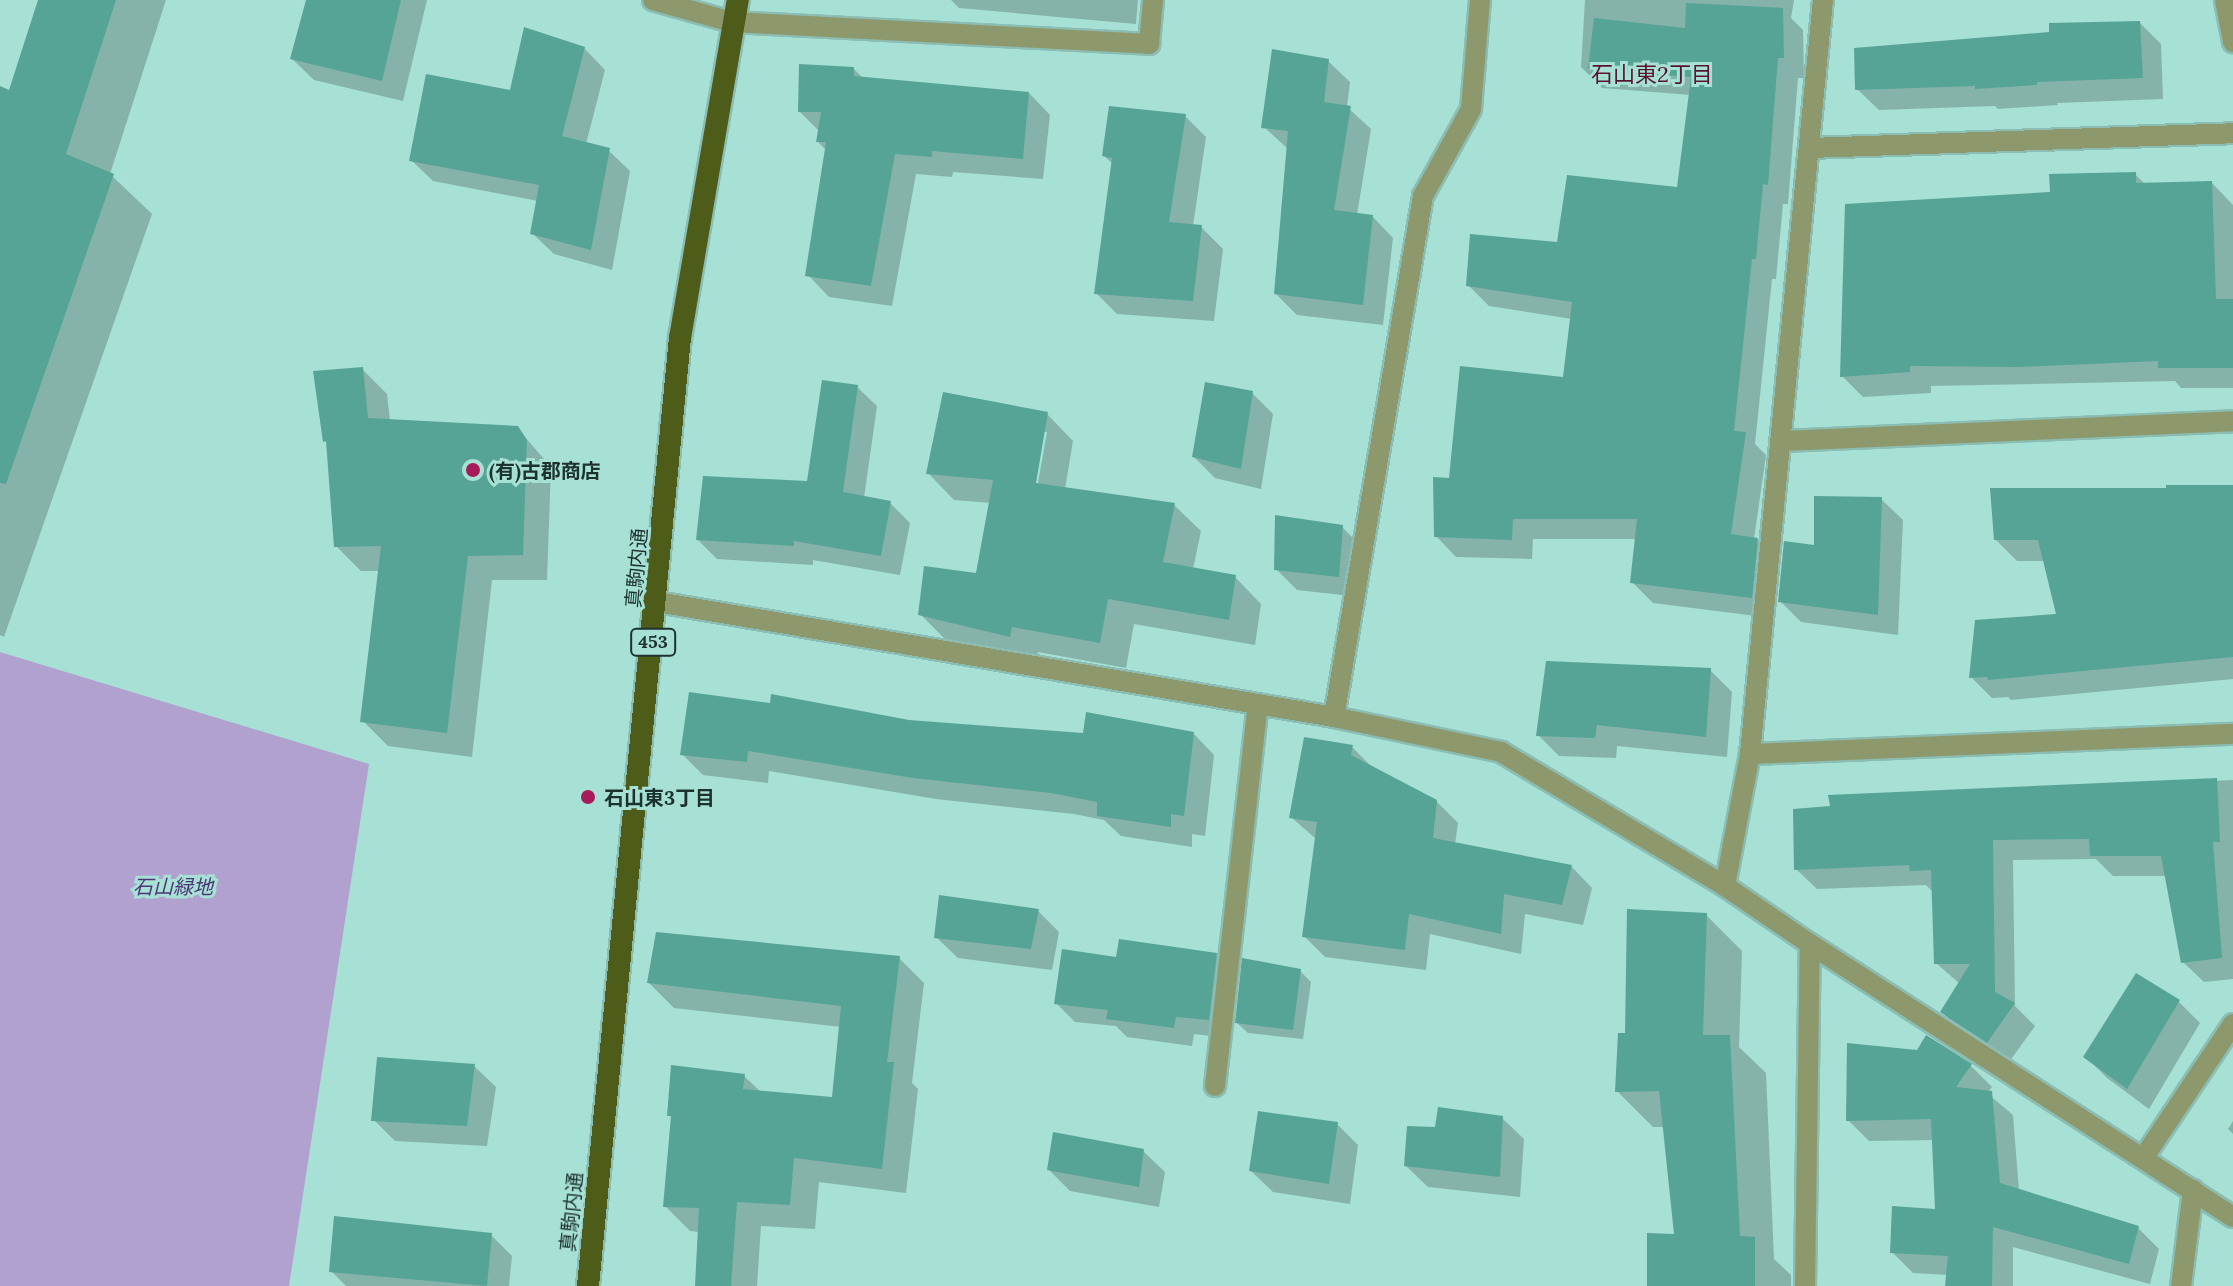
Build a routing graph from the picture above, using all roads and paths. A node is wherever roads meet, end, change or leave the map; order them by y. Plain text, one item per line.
1 (653, 0) edge
2 (1153, 0) edge
3 (1480, 0) edge
4 (1823, 0) edge
5 (2225, 0) edge
6 (735, 11) edge
7 (2233, 42) edge
8 (2233, 133) edge
9 (1810, 148) junction
10 (2233, 421) edge
11 (1782, 441) junction
12 (657, 602) junction
13 (1258, 704) junction
14 (1334, 717) junction
15 (2233, 734) edge
16 (1750, 754) junction
17 (1725, 886) junction
18 (1810, 944) junction
19 (2233, 1024) edge
20 (1215, 1086) dead end
21 (2144, 1157) junction
22 (2193, 1190) junction
23 (2233, 1217) edge
24 (588, 1286) edge
25 (1805, 1286) edge
26 (2181, 1286) edge

1 - 6 street
2 - 6 street
3 - 14 street
4 - 9 street
5 - 7 street
6 - 12 highway, 真駒内通 / 453
8 - 9 street
9 - 11 street
10 - 11 street
11 - 16 street
12 - 13 street
12 - 24 highway, 真駒内通 / 453
13 - 14 street
13 - 20 street
14 - 17 street
15 - 16 street
16 - 17 street
17 - 18 street
18 - 21 street
18 - 25 street
19 - 21 street
21 - 22 street
22 - 23 street
22 - 26 street

